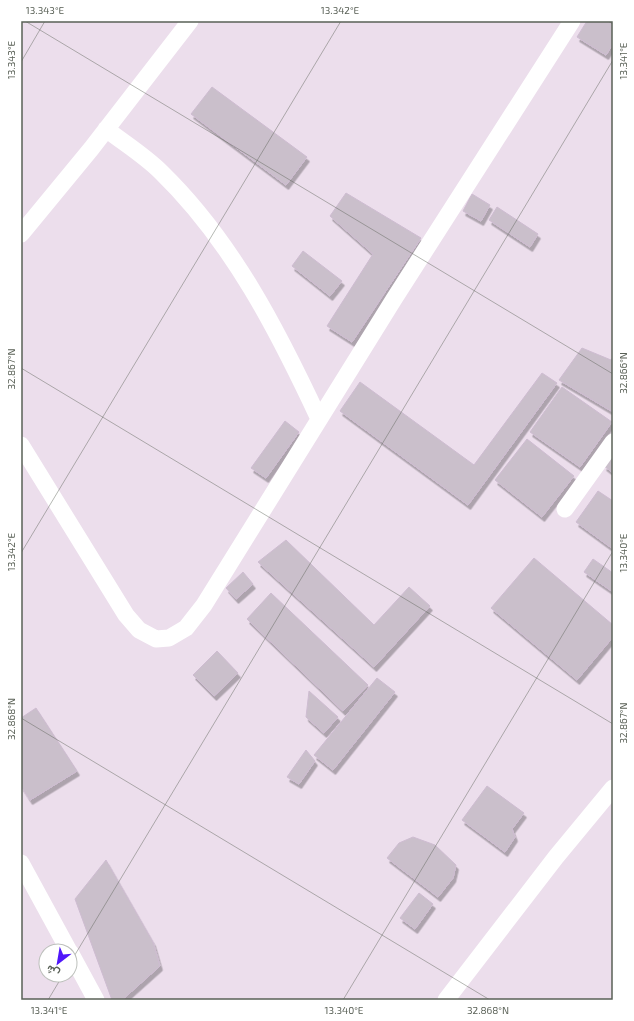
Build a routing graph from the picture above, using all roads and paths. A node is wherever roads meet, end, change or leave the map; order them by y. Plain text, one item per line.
1 (190, 21) edge
2 (572, 21) edge
3 (106, 130) junction
4 (21, 234) edge
5 (319, 419) junction
6 (613, 442) edge
7 (21, 445) edge
8 (565, 509) dead end
9 (613, 788) edge
10 (21, 863) edge
11 (65, 943) edge
12 (78, 967) edge
13 (96, 1000) edge
14 (446, 1000) edge

1 - 3 street
2 - 5 street
3 - 4 street
3 - 5 street
5 - 7 street
6 - 8 street
9 - 14 street
10 - 11 street
12 - 13 street

